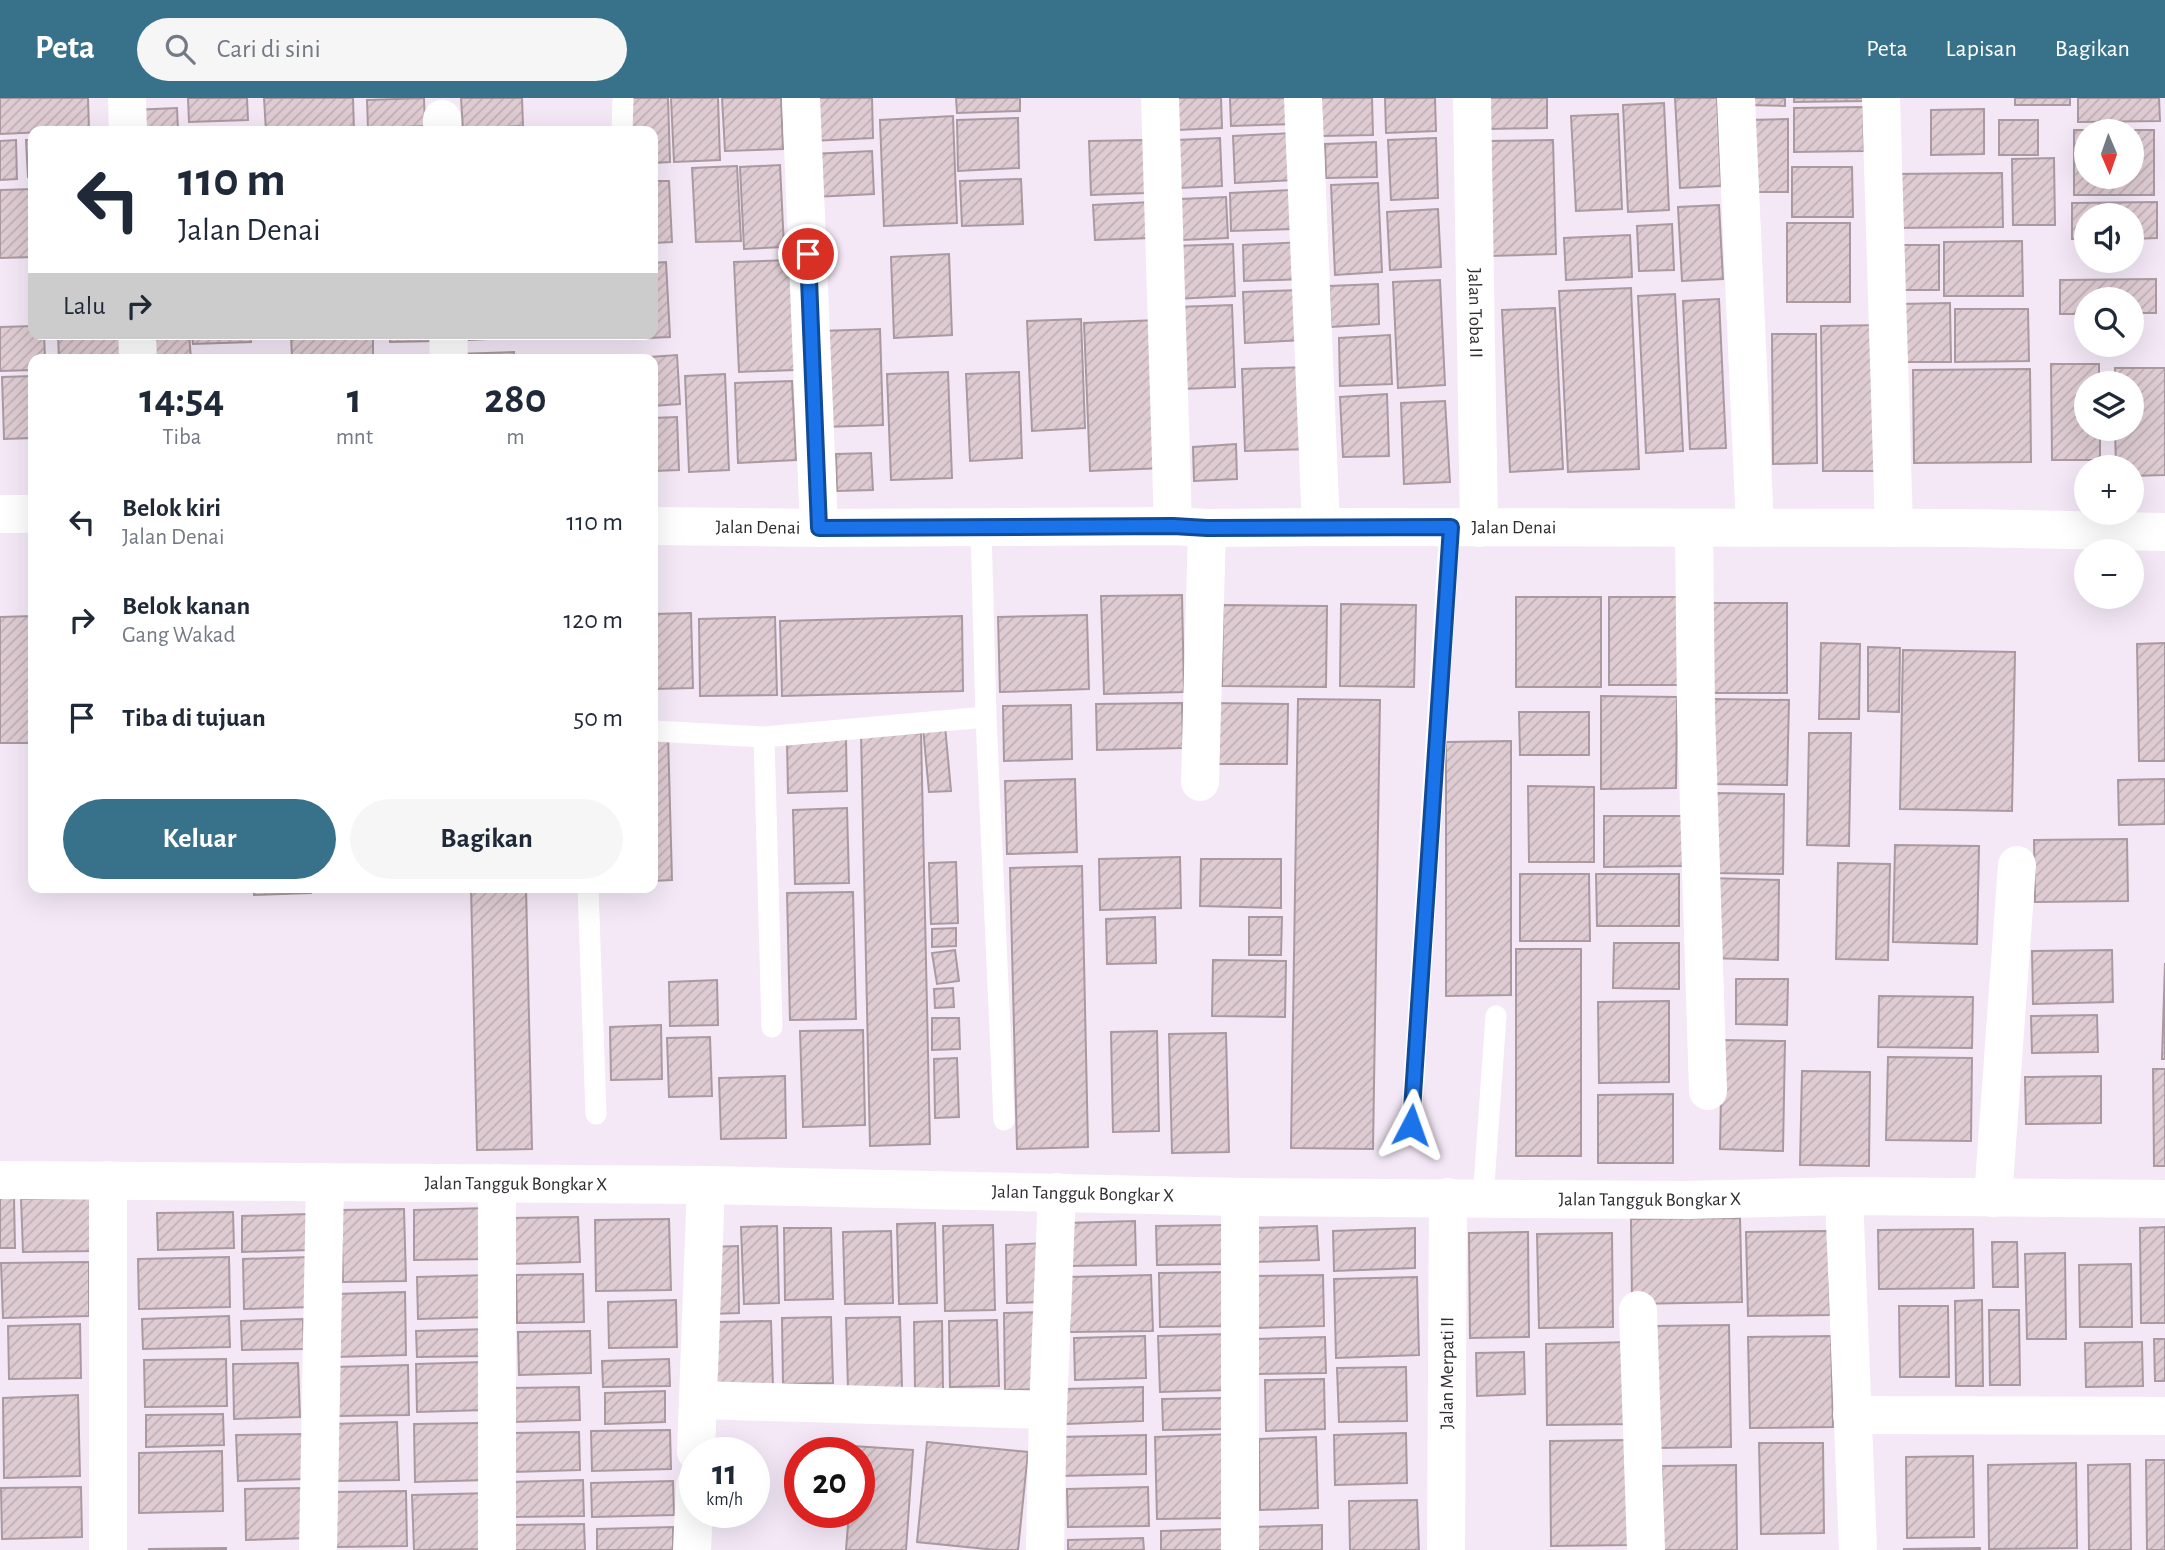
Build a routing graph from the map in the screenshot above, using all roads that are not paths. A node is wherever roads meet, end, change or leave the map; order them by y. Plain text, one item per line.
1 (127, 98) edge
2 (623, 98) edge
3 (802, 98) edge
4 (1160, 98) edge
5 (1303, 98) edge
6 (1472, 98) edge
7 (1736, 98) edge
8 (1881, 98) edge
9 (128, 126) edge
10 (622, 126) edge
11 (0, 514) edge
12 (28, 514) edge
13 (658, 526) edge
14 (1190, 527) junction
15 (1321, 527) junction
16 (819, 528) junction
17 (981, 528) junction
18 (1465, 528) junction
19 (1755, 528) junction
20 (1894, 528) junction
21 (1694, 529) junction
22 (2165, 532) edge
23 (986, 717) junction
24 (658, 731) edge
25 (764, 737) junction
26 (1199, 782) dead end
27 (2017, 865) dead end
28 (588, 893) edge
29 (1496, 1016) dead end
30 (772, 1027) dead end
31 (1708, 1091) dead end
32 (596, 1114) dead end
33 (1004, 1120) dead end
34 (1411, 1125) dead end
35 (0, 1180) edge
36 (108, 1181) junction
37 (325, 1182) junction
38 (497, 1183) junction
39 (706, 1185) junction
40 (1057, 1192) junction
41 (1844, 1196) junction
42 (1240, 1197) junction
43 (1465, 1197) junction
44 (1993, 1198) junction
45 (2165, 1199) edge
46 (1638, 1310) dead end
47 (698, 1400) junction
48 (1048, 1410) junction
49 (1852, 1415) junction
50 (2165, 1416) edge
51 (697, 1437) edge
52 (693, 1528) edge
53 (108, 1550) edge
54 (318, 1550) edge
55 (497, 1550) edge
56 (692, 1550) edge
57 (1045, 1550) edge
58 (1240, 1550) edge
59 (1446, 1550) edge
60 (1646, 1550) edge
61 (1858, 1550) edge

1 - 9 street
2 - 10 lane
3 - 16 street
4 - 14 street
5 - 15 street
6 - 18 street, Jalan Toba II
7 - 19 street
8 - 20 street
11 - 12 street
13 - 16 street, Jalan Denai
14 - 15 street, Jalan Denai
14 - 17 street, Jalan Denai
14 - 26 street
15 - 18 street, Jalan Denai
16 - 17 street, Jalan Denai
17 - 23 lane
18 - 21 street, Jalan Denai
18 - 34 lane
19 - 20 street, Jalan Denai
19 - 21 street, Jalan Denai
20 - 22 street, Jalan Denai
21 - 31 street
23 - 25 lane
23 - 33 lane
24 - 25 lane
25 - 30 lane
27 - 44 street
28 - 32 lane
29 - 43 lane
35 - 36 street, Jalan Tangguk Bongkar X
36 - 37 street, Jalan Tangguk Bongkar X
36 - 53 street
37 - 38 street, Jalan Tangguk Bongkar X
37 - 54 street
38 - 39 street, Jalan Tangguk Bongkar X
38 - 55 street
39 - 40 street, Jalan Tangguk Bongkar X
39 - 47 street
40 - 42 street, Jalan Tangguk Bongkar X
40 - 48 street
41 - 43 street, Jalan Tangguk Bongkar X
41 - 44 street, Jalan Tangguk Bongkar X
41 - 49 street
42 - 43 street, Jalan Tangguk Bongkar X
42 - 58 street
43 - 59 street, Jalan Merpati II
44 - 45 street, Jalan Tangguk Bongkar X
46 - 60 street
47 - 48 street
47 - 51 street
48 - 57 street
49 - 50 street
49 - 61 street
52 - 56 street

